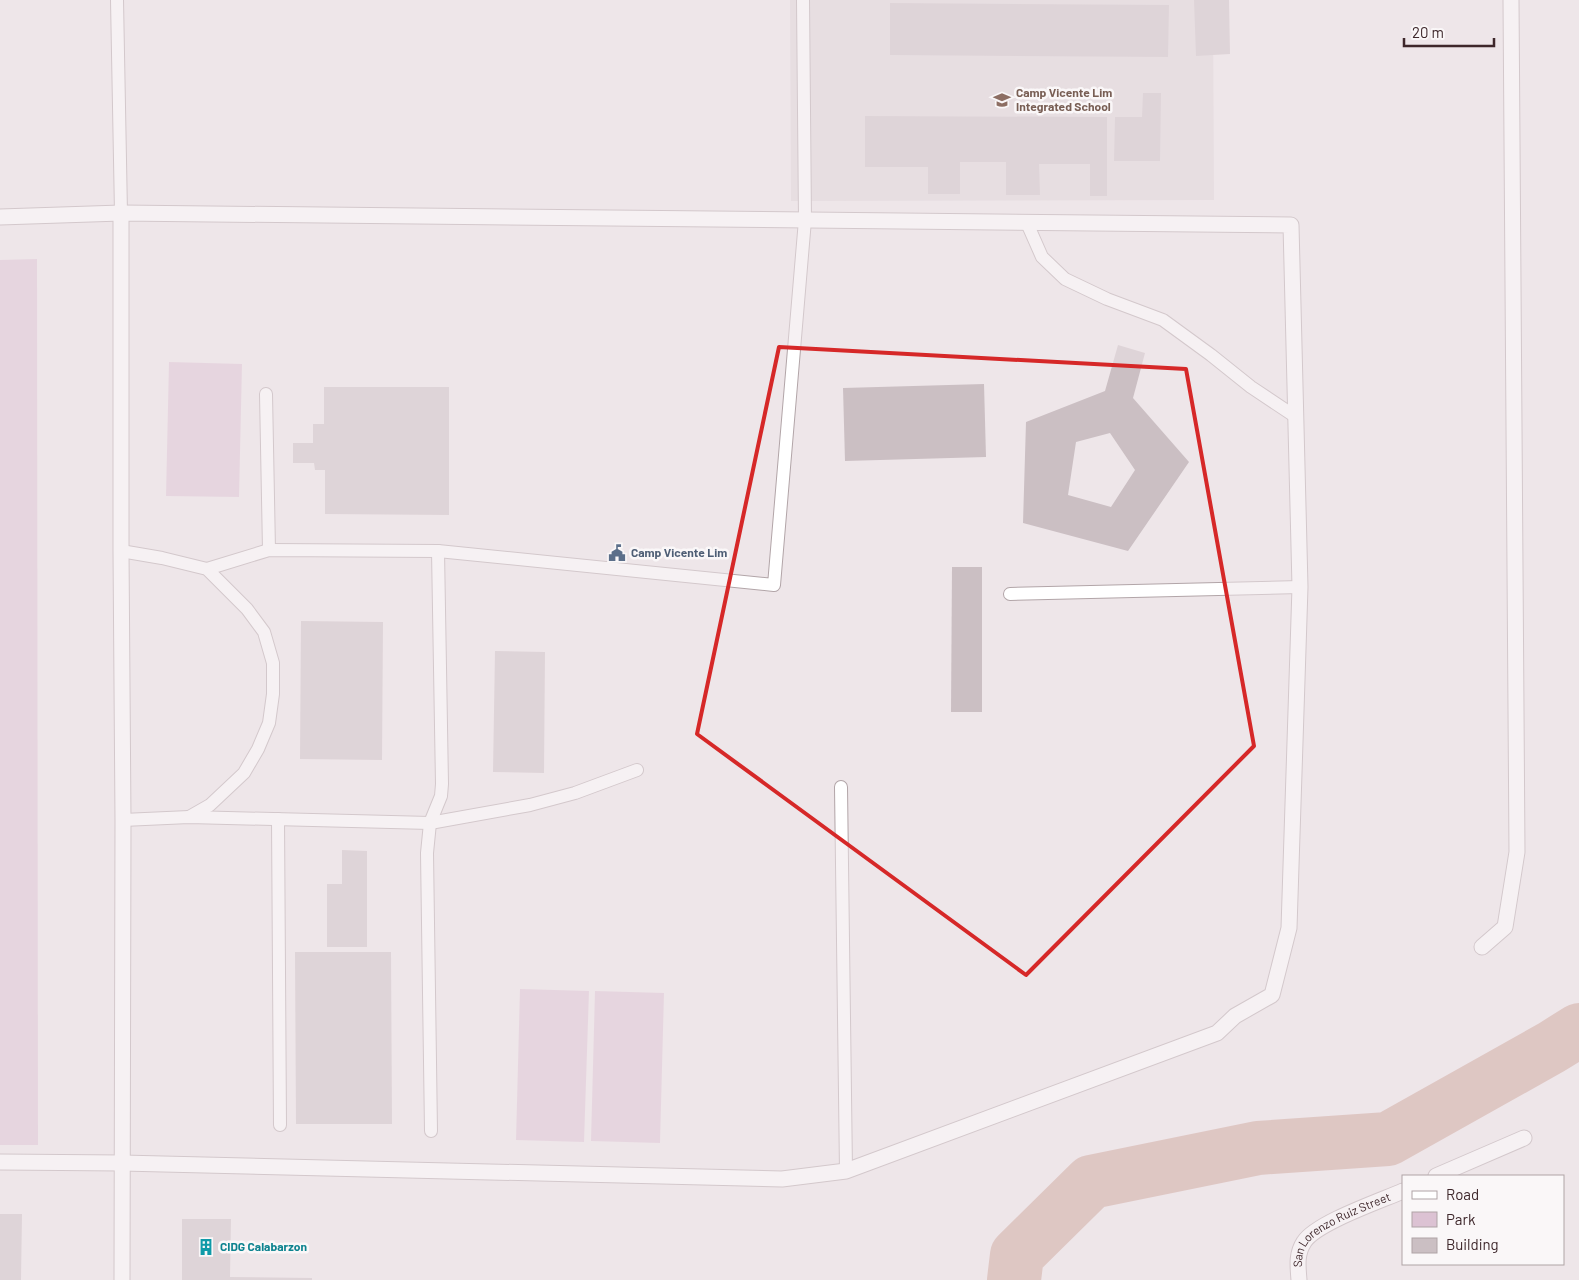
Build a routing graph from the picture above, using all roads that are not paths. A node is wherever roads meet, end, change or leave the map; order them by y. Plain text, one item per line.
1 (116, 0) edge
2 (803, 0) edge
3 (1511, 0) edge
4 (121, 213) junction
5 (0, 216) edge
6 (805, 220) junction
7 (1028, 223) junction
8 (266, 394) dead end
9 (1296, 417) junction
10 (269, 550) junction
11 (121, 551) junction
12 (438, 551) junction
13 (207, 569) junction
14 (1300, 587) junction
15 (1010, 594) dead end
16 (637, 770) dead end
17 (841, 787) dead end
18 (189, 817) junction
19 (278, 819) junction
20 (123, 820) junction
21 (430, 823) junction
22 (1482, 946) dead end
23 (280, 1125) dead end
24 (431, 1131) dead end
25 (1524, 1138) dead end
26 (0, 1162) edge
27 (122, 1162) junction
28 (846, 1171) junction
29 (1438, 1175) edge
30 (1402, 1191) edge
31 (122, 1280) edge
32 (1299, 1280) edge

1 - 4 lane
2 - 6 lane
3 - 22 street
4 - 5 street
4 - 6 street
4 - 11 street
6 - 7 street
6 - 12 lane
7 - 9 lane
7 - 9 street
8 - 10 lane
9 - 14 street
10 - 12 lane
10 - 13 lane
11 - 13 lane
11 - 20 street
12 - 21 lane
13 - 18 lane
14 - 15 lane
14 - 28 street
16 - 21 lane
17 - 28 lane
18 - 19 lane
18 - 20 lane
19 - 21 lane
19 - 23 lane
20 - 27 street
21 - 24 lane
25 - 29 street
26 - 27 street
27 - 28 street
27 - 31 street
30 - 32 street, San Lorenzo Ruiz Street

